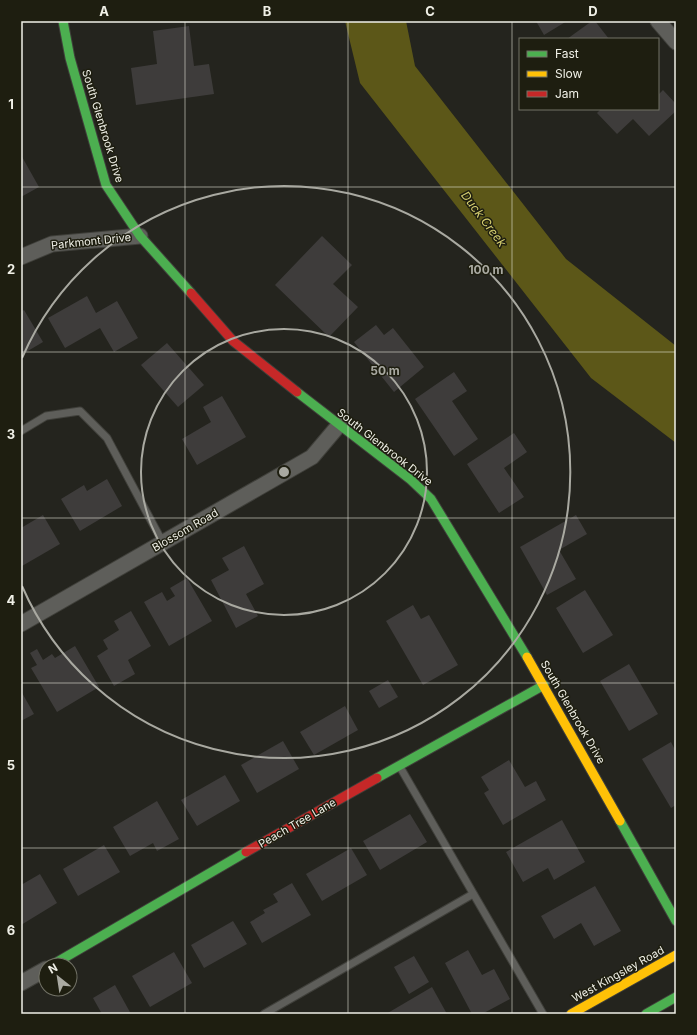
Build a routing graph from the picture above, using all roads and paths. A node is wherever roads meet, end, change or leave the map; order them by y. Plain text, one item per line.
1 (63, 21) edge
2 (658, 21) edge
3 (676, 42) edge
4 (140, 236) junction
5 (21, 257) edge
6 (339, 426) junction
7 (21, 431) edge
8 (163, 543) junction
9 (21, 624) edge
10 (544, 685) junction
11 (399, 766) junction
12 (474, 894) junction
13 (676, 921) edge
14 (676, 955) edge
15 (66, 957) edge
16 (38, 973) edge
17 (21, 983) edge
18 (676, 997) edge
19 (264, 1014) edge
20 (542, 1014) edge
21 (571, 1014) edge
22 (646, 1014) edge

1 - 4 street, South Glenbrook Drive
2 - 3 street
4 - 5 street, Parkmont Drive
4 - 6 street, South Glenbrook Drive
6 - 8 street, Blossom Road
6 - 10 street, South Glenbrook Drive
7 - 8 lane
8 - 9 street, Blossom Road
10 - 11 street, Peach Tree Lane
10 - 13 street, South Glenbrook Drive
11 - 12 lane
11 - 15 street, Peach Tree Lane
12 - 19 lane
12 - 20 lane
14 - 21 street, West Kingsley Road
16 - 17 street
18 - 22 street

